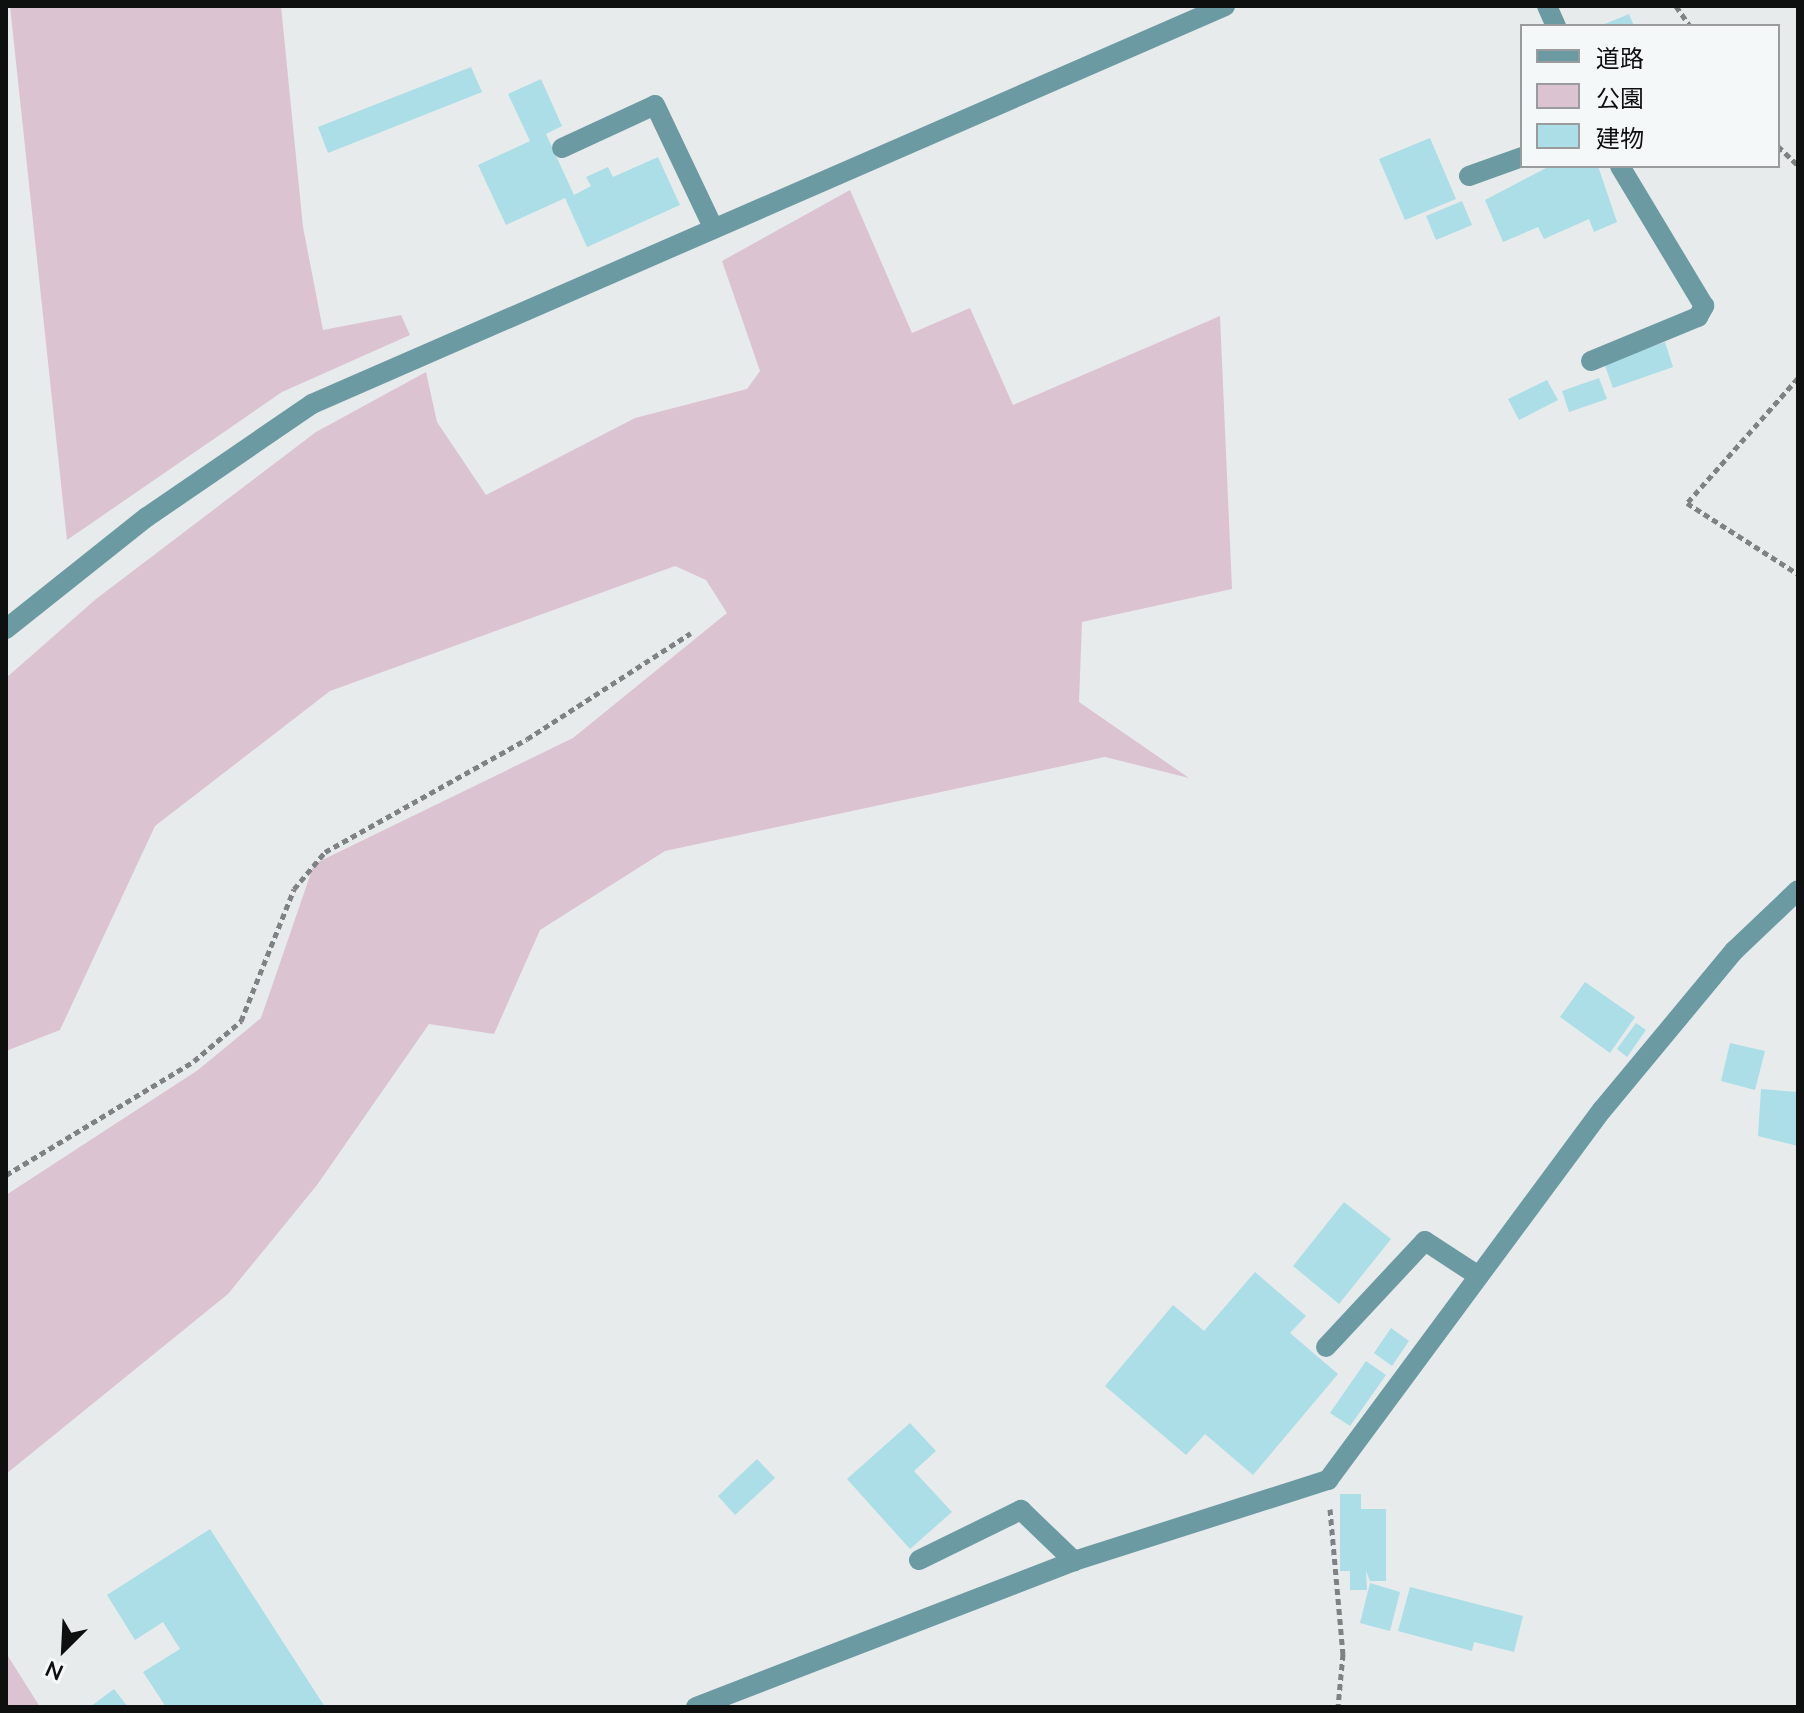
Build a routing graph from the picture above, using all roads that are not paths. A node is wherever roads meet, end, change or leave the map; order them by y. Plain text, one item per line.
1 (1225, 6) edge
2 (562, 148) dead end
3 (1520, 158) edge
4 (1621, 168) edge
5 (1469, 176) dead end
6 (714, 229) junction
7 (1591, 361) dead end
8 (6, 629) edge
9 (1798, 890) edge
10 (1477, 1275) junction
11 (1326, 1347) dead end
12 (919, 1560) dead end
13 (1074, 1561) junction
14 (696, 1707) edge

1 - 6 street
2 - 6 street
3 - 5 street
4 - 7 street
6 - 8 street
9 - 10 street
10 - 11 street
10 - 13 street
12 - 13 street
13 - 14 street

